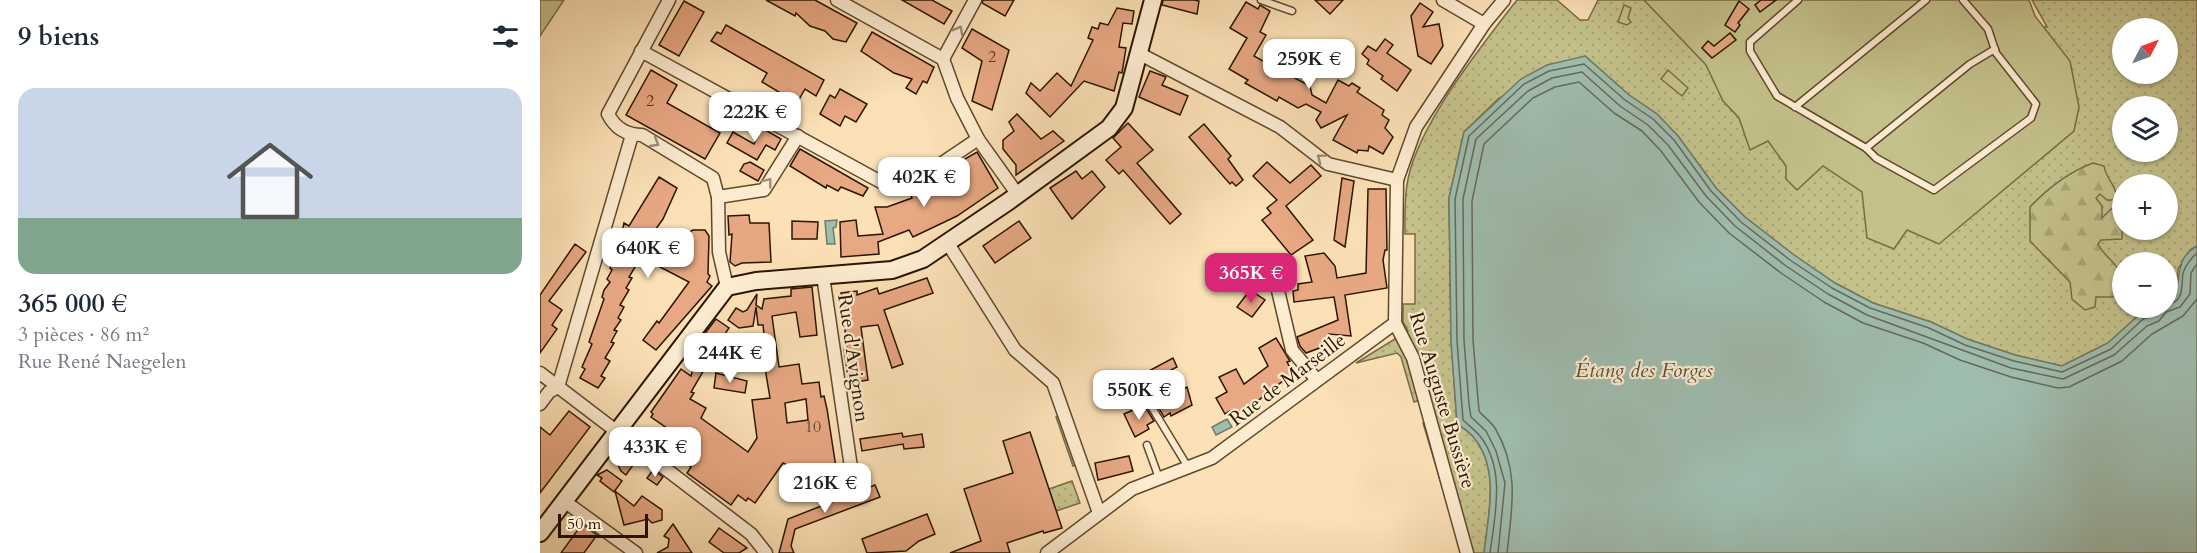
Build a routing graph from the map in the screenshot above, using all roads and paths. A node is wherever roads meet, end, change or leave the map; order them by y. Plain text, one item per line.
1 (669, 0) edge
2 (837, 0) edge
3 (975, 0) edge
4 (1153, 0) edge
5 (1261, 0) edge
6 (1443, 0) edge
7 (1504, 0) edge
8 (1798, 0) edge
9 (1926, 0) edge
10 (1963, 0) edge
11 (1292, 11) dead end
12 (1484, 24) junction
13 (1995, 49) junction
14 (641, 51) junction
15 (1140, 54) junction
16 (943, 59) junction
17 (1795, 107) junction
18 (632, 135) junction
19 (798, 136) junction
20 (978, 140) junction
21 (1866, 148) junction
22 (1397, 180) junction
23 (1018, 195) junction
24 (718, 197) junction
25 (947, 242) junction
26 (823, 276) junction
27 (1276, 282) dead end
28 (727, 287) junction
29 (1395, 323) junction
30 (540, 373) edge
31 (1316, 379) junction
32 (1169, 382) dead end
33 (558, 387) junction
34 (540, 404) edge
35 (616, 432) junction
36 (1147, 445) dead end
37 (1188, 467) junction
38 (1159, 478) junction
39 (853, 481) dead end
40 (564, 501) junction
41 (1099, 513) junction
42 (540, 533) edge
43 (636, 553) edge
44 (766, 553) edge
45 (1047, 553) edge
46 (1467, 553) edge

1 - 14 street
2 - 16 street
16 -> 3 street
4 - 15 main road
5 - 11 lane
6 - 12 street
7 - 12 street, Rue Auguste Bussière
8 - 17 lane
9 - 17 lane
10 - 13 lane
12 - 22 street, Rue Auguste Bussière
13 - 21 lane
13 - 21 lane
14 - 18 street
14 - 19 street
22 -> 15 street
15 - 23 main road
16 - 20 street
17 - 21 lane
18 -> 24 street
18 - 33 street
19 - 20 street
24 -> 19 street
20 - 23 street
22 - 29 street, Rue Auguste Bussière
23 - 25 main road
24 - 28 street
25 - 26 main road
25 - 41 street
26 - 28 main road
26 - 39 street, Rue d'Avignon
27 - 31 street
28 - 35 main road
29 - 31 street, Rue de Marseille
29 - 46 street, Rue Auguste Bussière
30 - 33 street
31 - 37 street, Rue de Marseille
32 - 37 lane
33 - 34 street
33 - 35 street
35 - 40 main road
35 - 44 street
36 - 38 lane
37 - 38 street, Rue de Marseille
38 - 41 street, Rue de Marseille
40 - 42 main road
40 - 43 street
41 - 45 street, Rue de Marseille

